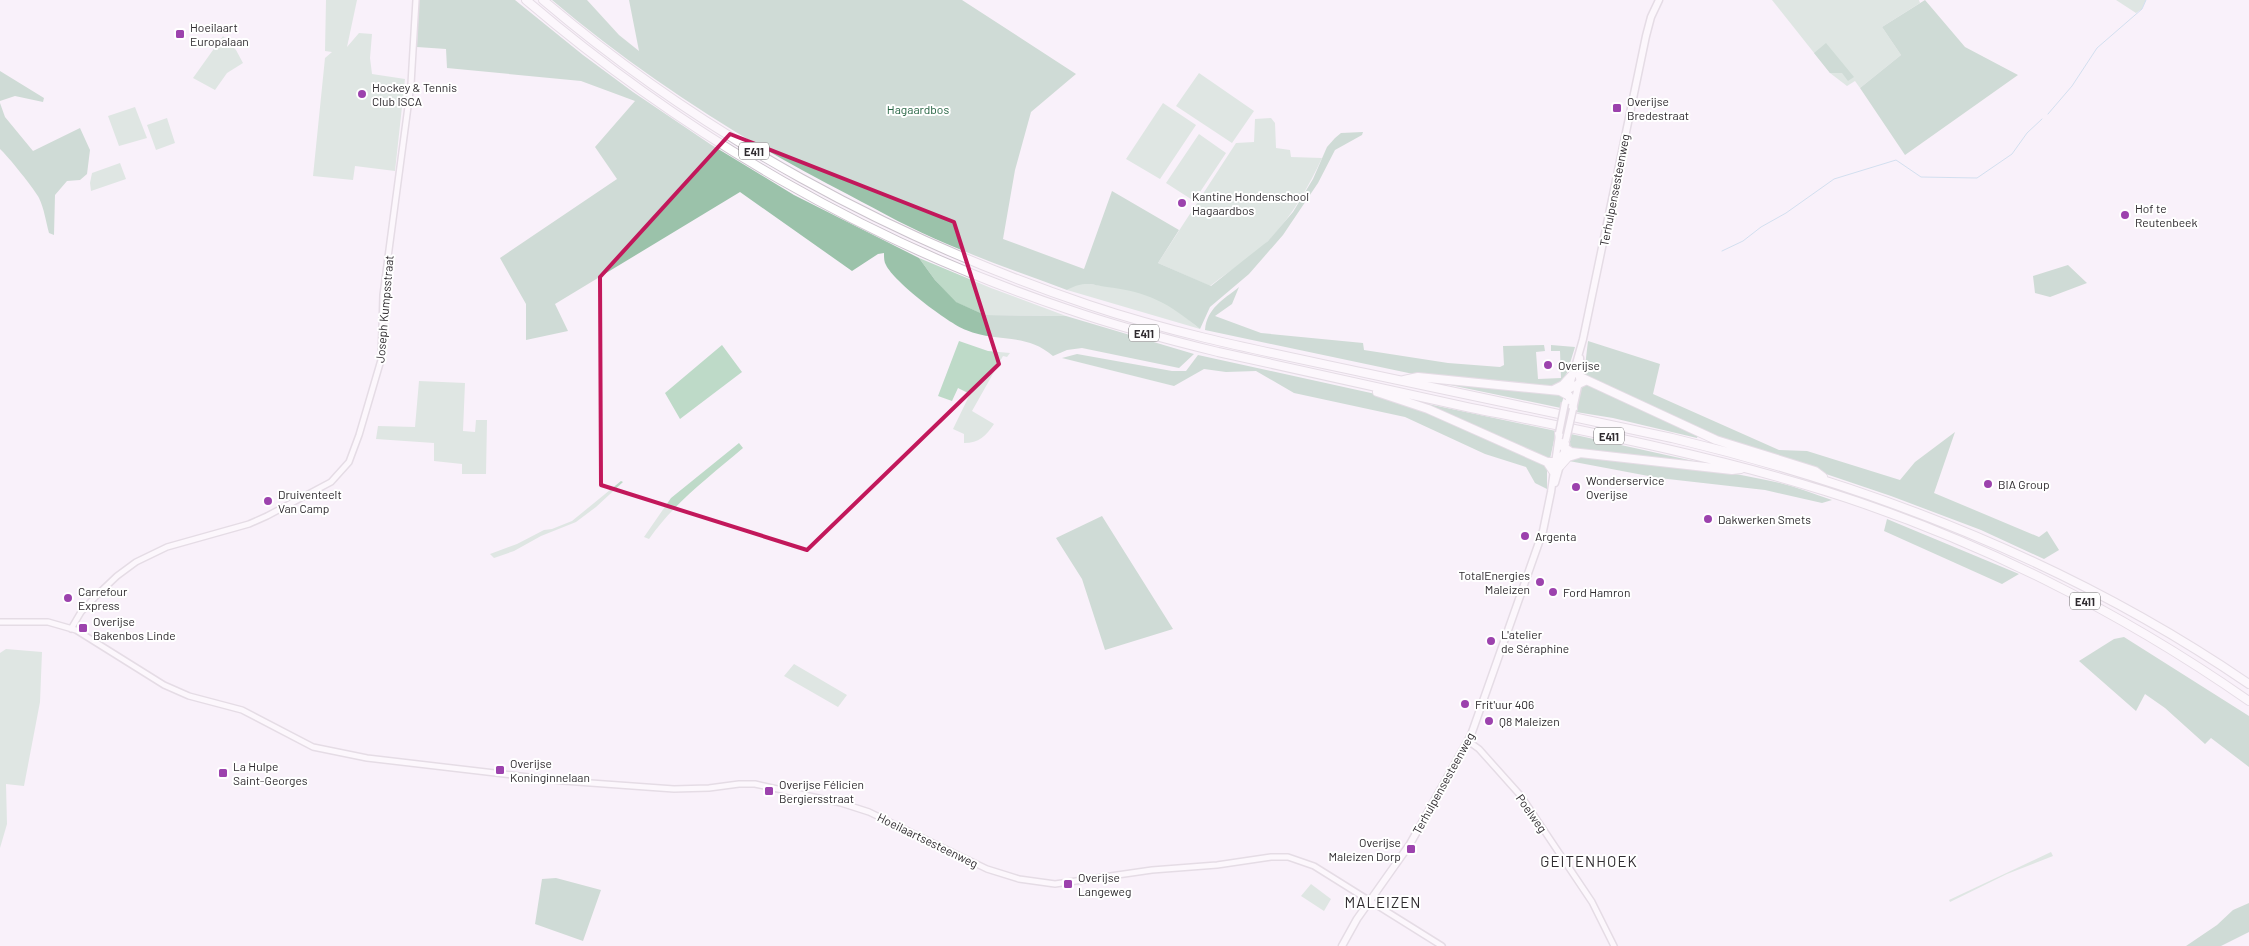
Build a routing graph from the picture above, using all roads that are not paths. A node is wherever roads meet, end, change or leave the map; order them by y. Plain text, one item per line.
1 (416, 0) edge
2 (526, 0) edge
3 (542, 0) edge
4 (1659, 0) edge
5 (1579, 379) junction
6 (1402, 381) junction
7 (1362, 384) junction
8 (1551, 390) junction
9 (1569, 395) junction
10 (1573, 409) joint
11 (1559, 433) joint
12 (1562, 448) junction
13 (1581, 453) junction
14 (1764, 455) junction
15 (1746, 456) junction
16 (1553, 465) junction
17 (1745, 468) junction
18 (1826, 480) junction
19 (0, 622) edge
20 (71, 629) junction
21 (2249, 684) edge
22 (2249, 701) edge
23 (1468, 741) junction
24 (1370, 902) junction
25 (1342, 946) edge
26 (1442, 946) edge
27 (1614, 946) edge

1 - 20 street, Joseph Kumpsstraat
2 - 7 highway, E411
3 - 6 highway, E411
4 - 5 main road, Terhulpensesteenweg
5 - 8 highway
5 - 9 highway
5 - 14 highway
6 - 8 highway
6 - 15 highway, E411
7 - 16 highway
7 - 17 highway, E411
8 - 9 highway
9 - 10 highway
9 - 11 main road, bridge
10 - 12 main road, Terhulpensesteenweg, bridge
11 - 12 highway
12 - 13 highway
12 - 16 highway
12 - 16 main road, Terhulpensesteenweg
13 - 16 highway
13 - 17 highway
14 - 15 highway
14 - 18 highway
15 - 18 highway, E411
16 - 23 main road, Terhulpensesteenweg
17 - 22 highway, E411
18 - 21 highway, E411
19 - 20 street, Hoeilaartsesteenweg
20 - 24 street, Hoeilaartsesteenweg
23 - 24 main road, Terhulpensesteenweg
23 - 27 street, Poelweg
24 - 25 main road, Terhulpensesteenweg
24 - 26 street, Hoeilaartsesteenweg

